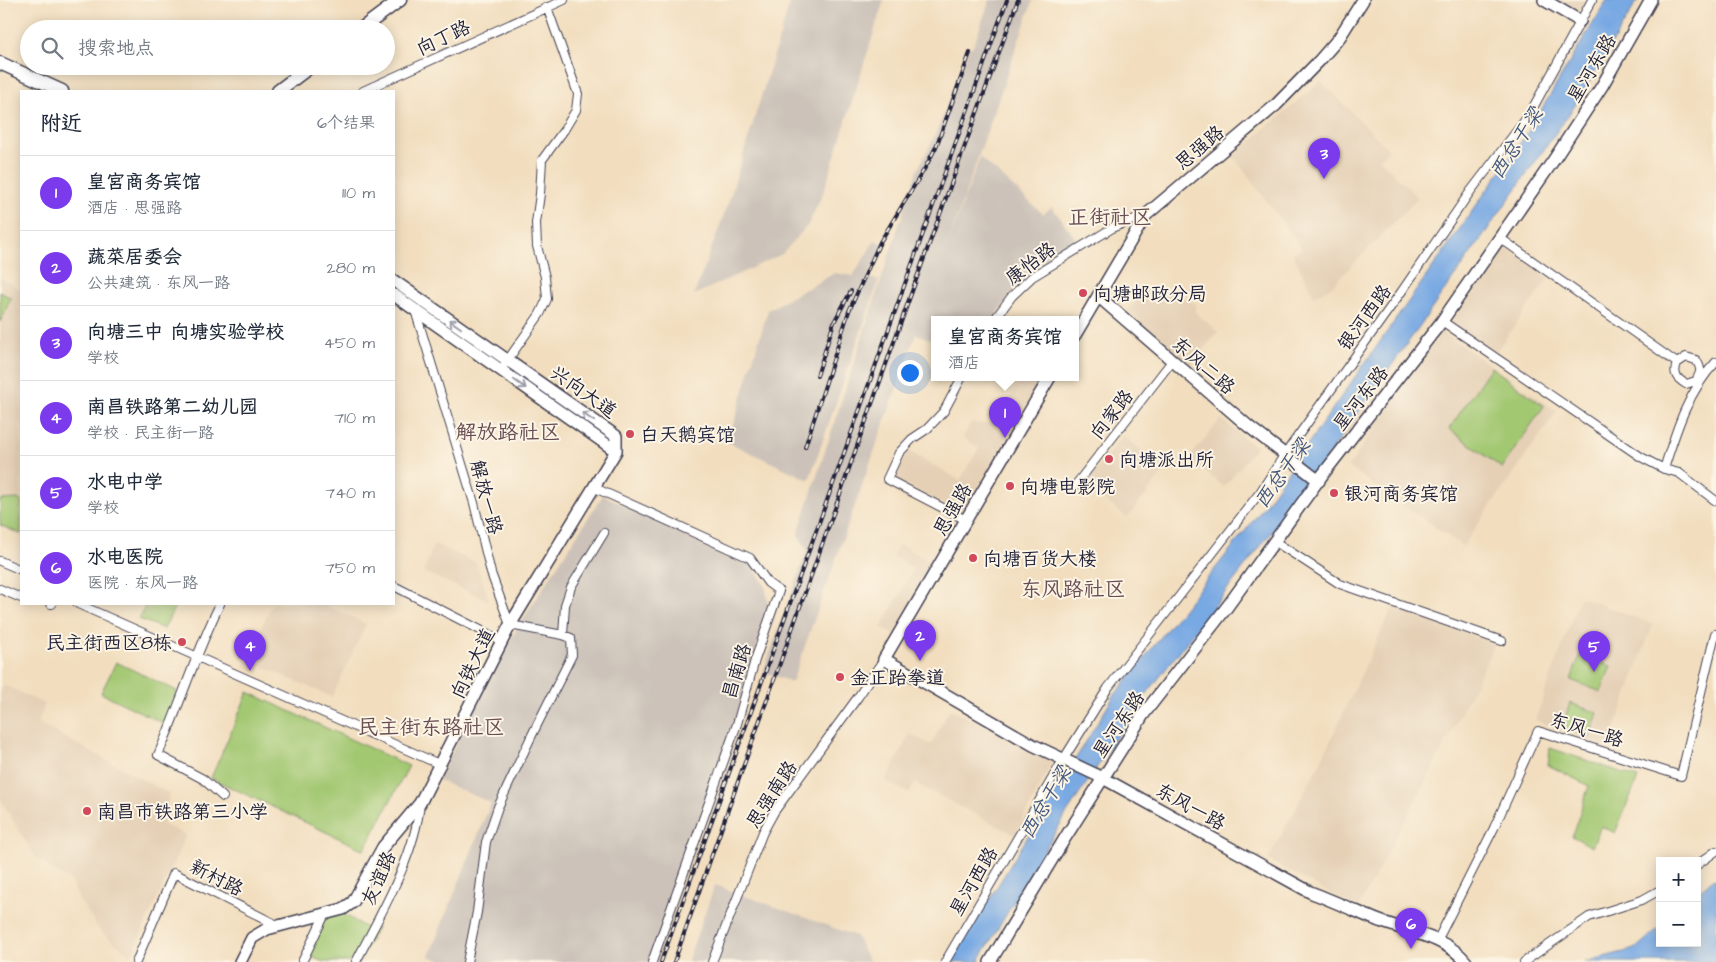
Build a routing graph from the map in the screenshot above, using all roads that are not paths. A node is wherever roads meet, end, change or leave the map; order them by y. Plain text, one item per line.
1 (400, 0) edge
2 (564, 0) edge
3 (1363, 0) edge
4 (1544, 0) edge
5 (1592, 0) edge
6 (1651, 0) edge
7 (547, 7) junction
8 (373, 20) edge
9 (1580, 21) junction
10 (0, 63) edge
11 (20, 72) edge
12 (27, 75) edge
13 (300, 75) edge
14 (60, 90) edge
15 (279, 90) edge
16 (365, 90) edge
17 (1146, 214) junction
18 (1500, 238) junction
19 (395, 282) edge
20 (410, 292) junction
21 (1098, 296) junction
22 (395, 297) edge
23 (415, 311) junction
24 (997, 316) edge
25 (1442, 321) junction
26 (1079, 328) edge
27 (508, 361) junction
28 (1172, 361) junction
29 (1676, 362) dead end
30 (1716, 362) edge
31 (500, 370) junction
32 (960, 381) edge
33 (1048, 381) edge
34 (616, 451) junction
35 (1287, 457) junction
36 (1664, 469) junction
37 (1317, 479) junction
38 (1074, 487) dead end
39 (595, 488) junction
40 (1716, 501) edge
41 (966, 520) junction
42 (604, 533) dead end
43 (1274, 541) junction
44 (0, 561) edge
45 (20, 570) edge
46 (395, 586) edge
47 (0, 589) edge
48 (20, 598) edge
49 (80, 605) edge
50 (220, 605) edge
51 (510, 624) junction
52 (563, 634) junction
53 (1715, 634) edge
54 (502, 640) junction
55 (1144, 641) joint
56 (1502, 641) dead end
57 (197, 656) junction
58 (884, 659) junction
59 (1063, 760) junction
60 (441, 765) junction
61 (1098, 776) junction
62 (223, 797) dead end
63 (420, 803) junction
64 (1716, 851) edge
65 (1701, 862) edge
66 (1656, 892) edge
67 (325, 914) junction
68 (279, 926) junction
69 (1437, 941) junction
70 (136, 962) edge
71 (240, 962) edge
72 (302, 962) edge
73 (356, 962) edge
74 (467, 962) edge
75 (652, 962) edge
76 (712, 962) edge
77 (944, 962) edge
78 (990, 962) edge
79 (1466, 962) edge
80 (1524, 962) edge

1 - 8 main road
2 - 7 street, 向丁路
3 - 17 street, 思强路
4 - 9 street
5 - 9 street, 银河西路
6 - 18 street, 星河东路
7 - 16 street, 向丁路
7 - 27 street
9 - 35 street, 银河西路
10 - 11 main road
12 - 14 main road
13 - 15 main road
17 - 21 street, 思强路
17 - 24 street, 康怡路
18 - 25 street, 星河东路
18 - 29 street
19 - 20 street, 兴向大道
20 - 23 street, 解放一路
27 -> 20 street, 兴向大道
21 - 26 street, 思强路
21 - 28 street, 东风二路
22 - 23 street, 兴向大道
23 - 31 street, 兴向大道
23 - 51 street, 解放一路
25 - 36 street
25 - 37 street, 星河东路
27 - 31 street
34 -> 27 street, 兴向大道
28 - 35 street, 东风二路
28 - 38 street, 向家路
30 - 36 street
31 -> 34 street, 兴向大道
32 - 41 street
33 - 41 street, 思强路
34 - 39 street, 向铁大道
35 - 37 street, 东风二路
35 - 55 street, 银河西路
36 - 40 street
37 - 43 street, 星河东路
39 - 51 street, 向铁大道
39 - 75 street, 昌南路
41 - 58 street, 思强路
42 - 52 street
43 - 56 street
43 - 61 street, 星河东路
44 - 45 street
46 - 54 street
47 - 48 street
49 - 57 street
50 - 57 street
51 - 52 street
51 - 54 street, 向铁大道
52 - 74 street
53 - 69 street, 东风一路
54 - 60 street, 向铁大道
55 - 59 street, 星河西路
57 - 60 street
57 - 62 street
58 - 59 street
58 - 76 street, 思强南路
59 - 61 street, 东风一路
59 - 77 street, 星河西路
60 - 63 street, 向铁大道
61 - 69 street, 东风一路
61 - 78 street, 星河东路
63 - 67 street, 向铁大道
63 - 73 street, 友谊路
64 - 65 street
66 - 80 street
67 - 68 street, 向铁大道
67 - 72 street
68 - 70 street, 新村路
68 - 71 street, 向铁大道
69 - 79 street, 东风一路

